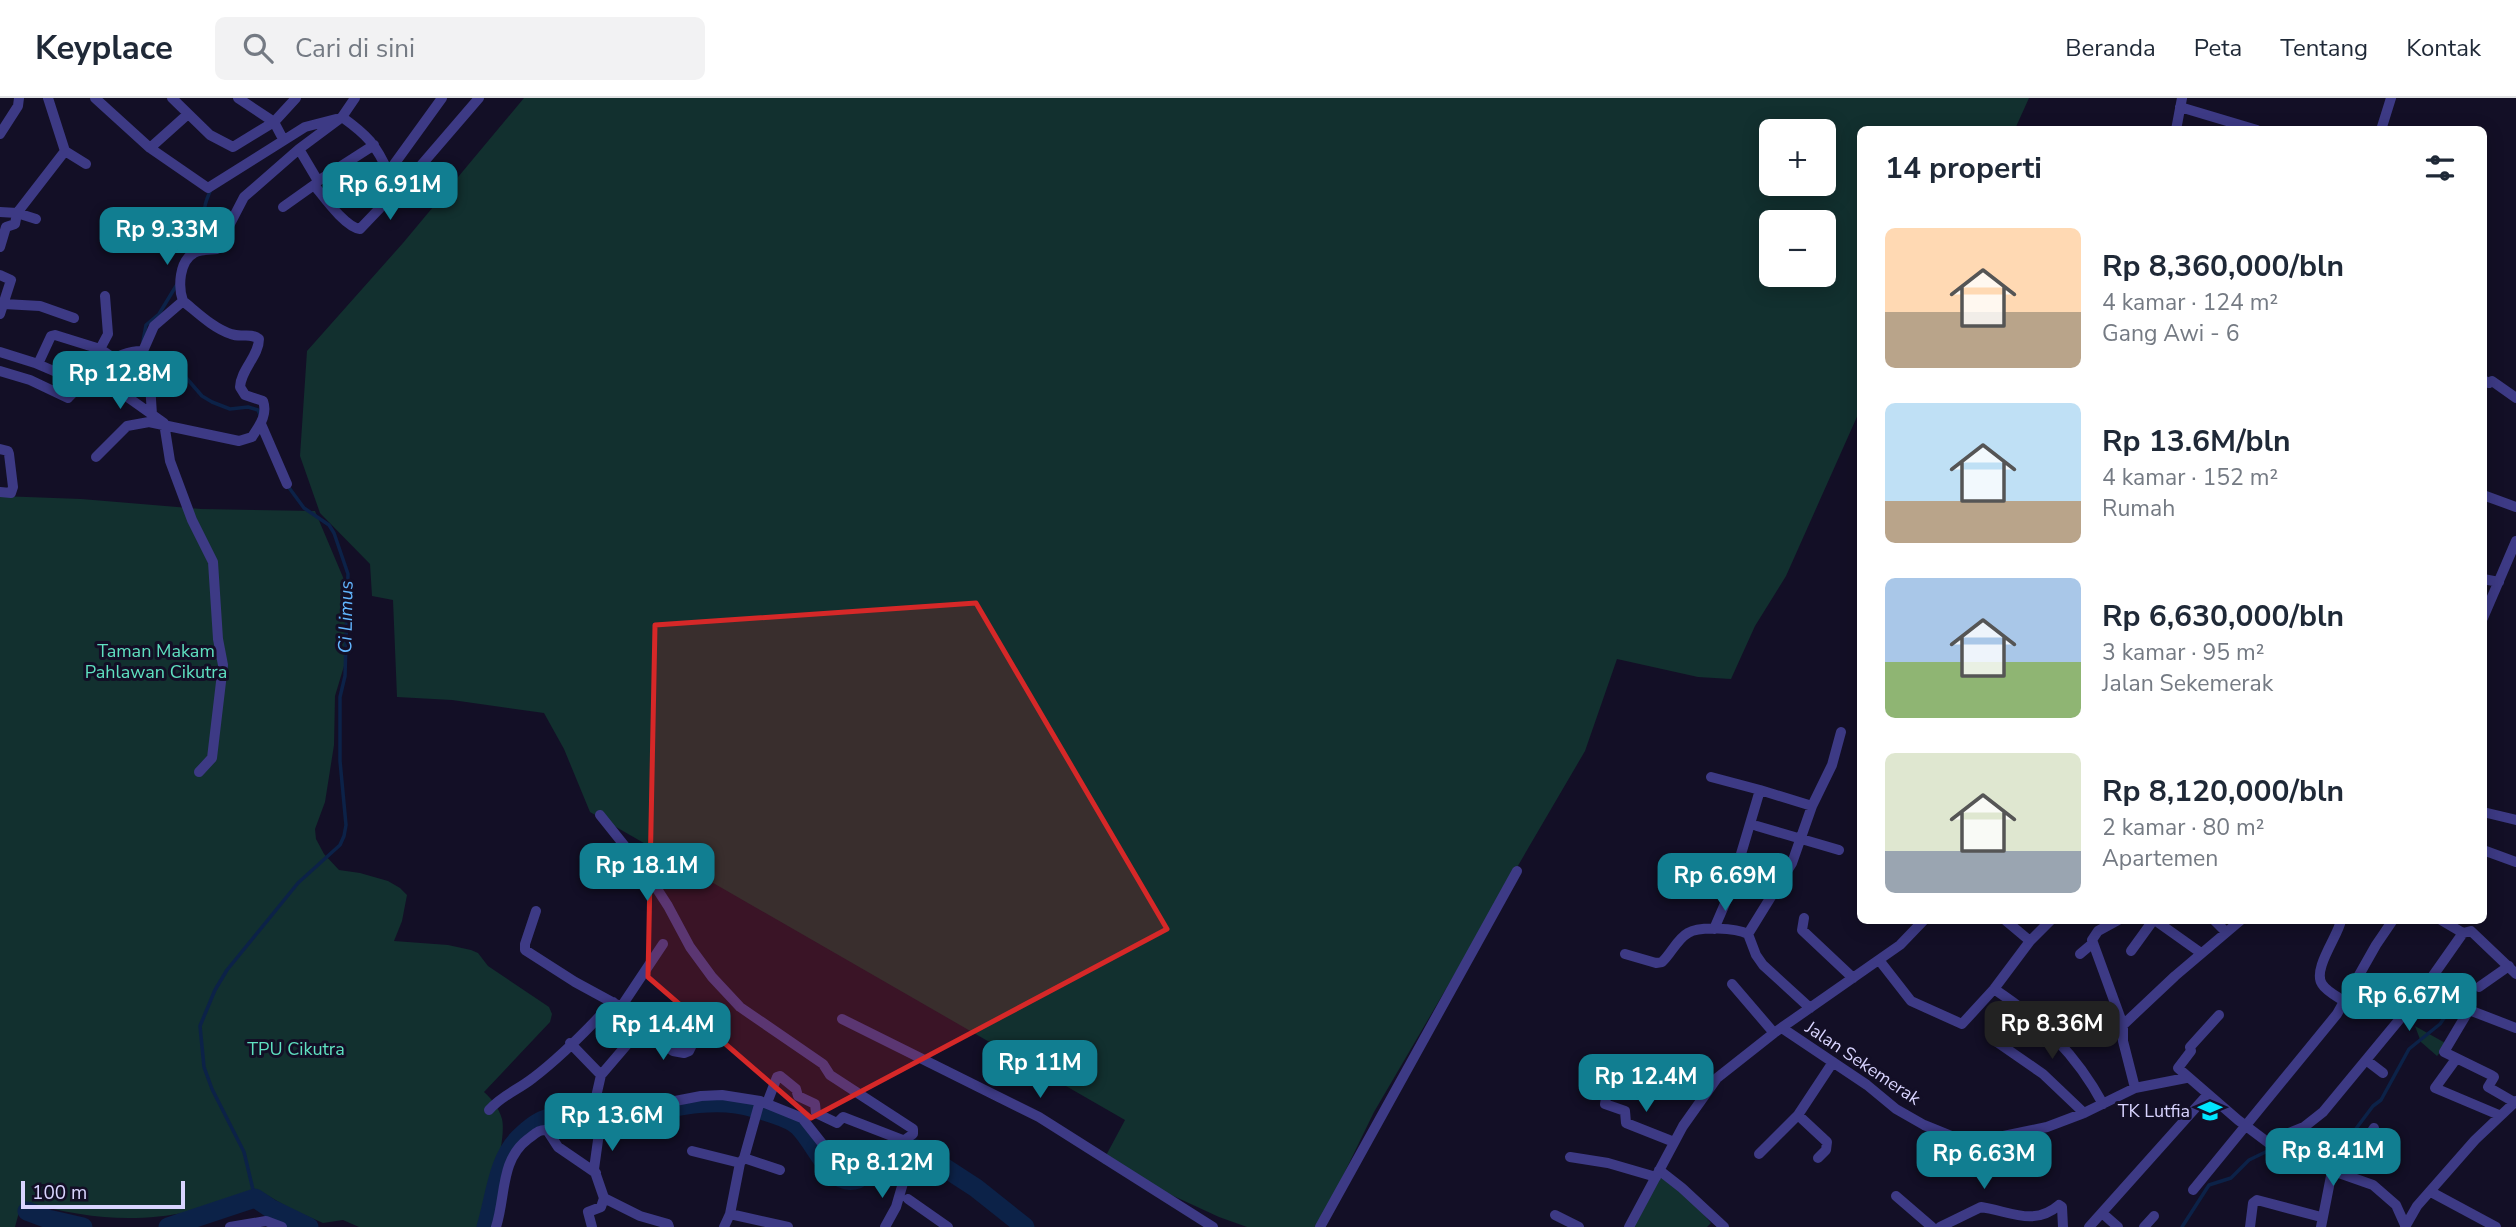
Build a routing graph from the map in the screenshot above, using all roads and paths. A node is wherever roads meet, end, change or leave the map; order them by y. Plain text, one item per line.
1 (19, 98) edge
2 (48, 98) edge
3 (95, 98) edge
4 (172, 98) edge
5 (238, 98) edge
6 (296, 98) edge
7 (355, 98) edge
8 (442, 98) edge
9 (480, 98) edge
10 (2391, 98) edge
11 (2181, 102) edge
12 (188, 114) junction
13 (342, 117) junction
14 (274, 122) junction
15 (2177, 126) edge
16 (2246, 126) edge
17 (2382, 126) edge
18 (0, 134) edge
19 (283, 139) junction
20 (374, 145) junction
21 (150, 148) junction
22 (299, 149) junction
23 (65, 151) junction
24 (86, 164) dead end
25 (389, 174) junction
26 (316, 183) junction
27 (283, 207) dead end
28 (0, 212) edge
29 (17, 213) junction
30 (36, 219) dead end
31 (0, 247) edge
32 (0, 275) edge
33 (105, 296) dead end
34 (183, 301) junction
35 (2, 309) edge
36 (74, 318) dead end
37 (100, 349) junction
38 (0, 352) edge
39 (113, 358) junction
40 (38, 364) junction
41 (0, 372) edge
42 (95, 374) junction
43 (82, 383) junction
44 (2487, 383) edge
45 (2516, 398) edge
46 (152, 415) junction
47 (164, 423) junction
48 (261, 424) junction
49 (0, 449) edge
50 (96, 457) dead end
51 (287, 484) dead end
52 (0, 492) edge
53 (2487, 496) edge
54 (2516, 507) edge
55 (2516, 541) edge
56 (2487, 580) edge
57 (2499, 582) junction
58 (2487, 609) edge
59 (1841, 732) dead end
60 (199, 772) dead end
61 (1711, 778) dead end
62 (1760, 790) junction
63 (1812, 806) junction
64 (2487, 813) edge
65 (600, 815) dead end
66 (2516, 820) edge
67 (1757, 826) dead end
68 (1801, 838) junction
69 (1839, 850) dead end
70 (2487, 851) edge
71 (2516, 862) edge
72 (1517, 871) dead end
73 (537, 911) dead end
74 (1804, 918) dead end
75 (1920, 924) edge
76 (2010, 924) edge
77 (2047, 924) edge
78 (2111, 924) edge
79 (2151, 924) edge
80 (2160, 924) edge
81 (2218, 924) edge
82 (2236, 924) edge
83 (2341, 924) edge
84 (2390, 924) edge
85 (2448, 924) edge
86 (1714, 929) junction
87 (2226, 932) junction
88 (2463, 933) junction
89 (1748, 934) junction
90 (2030, 941) junction
91 (2093, 943) junction
92 (663, 944) dead end
93 (2131, 951) dead end
94 (2201, 953) junction
95 (1625, 954) dead end
96 (2080, 954) dead end
97 (1879, 960) junction
98 (2513, 970) edge
99 (1853, 978) junction
100 (1731, 984) dead end
101 (2479, 987) dead end
102 (1994, 989) junction
103 (2345, 1002) junction
104 (617, 1004) junction
105 (1810, 1008) junction
106 (2219, 1015) dead end
107 (842, 1019) dead end
108 (2123, 1025) junction
109 (642, 1027) junction
110 (2516, 1028) edge
111 (699, 1030) dead end
112 (1778, 1030) junction
113 (1994, 1040) dead end
114 (570, 1043) junction
115 (2456, 1059) junction
116 (2366, 1060) junction
117 (1833, 1062) junction
118 (2383, 1073) dead end
119 (601, 1075) junction
120 (2186, 1077) junction
121 (1608, 1087) dead end
122 (2135, 1088) junction
123 (2208, 1094) junction
124 (762, 1102) junction
125 (2515, 1102) edge
126 (2103, 1104) junction
127 (489, 1110) dead end
128 (2084, 1113) junction
129 (1798, 1115) junction
130 (2499, 1115) junction
131 (596, 1123) junction
132 (2245, 1126) junction
133 (2374, 1128) dead end
134 (905, 1141) junction
135 (1674, 1142) junction
136 (2276, 1149) junction
137 (692, 1151) dead end
138 (1759, 1154) dead end
139 (1570, 1157) dead end
140 (1818, 1158) dead end
141 (742, 1160) junction
142 (780, 1170) dead end
143 (596, 1172) junction
144 (2338, 1172) junction
145 (1657, 1174) junction
146 (903, 1183) dead end
147 (2193, 1190) dead end
148 (2427, 1195) junction
149 (1896, 1196) dead end
150 (604, 1198) junction
151 (908, 1199) dead end
152 (2396, 1205) junction
153 (2102, 1213) junction
154 (730, 1214) junction
155 (1555, 1215) dead end
156 (2154, 1216) dead end
157 (2321, 1222) edge
158 (2405, 1226) edge
159 (230, 1227) edge
160 (282, 1227) edge
161 (496, 1227) edge
162 (592, 1227) edge
163 (668, 1227) edge
164 (724, 1227) edge
165 (788, 1227) edge
166 (885, 1227) edge
167 (948, 1227) edge
168 (1213, 1227) edge
169 (1320, 1227) edge
170 (1579, 1227) edge
171 (1629, 1227) edge
172 (1724, 1227) edge
173 (1932, 1227) edge
174 (1940, 1227) edge
175 (2063, 1227) edge
176 (2090, 1227) edge
177 (2118, 1227) edge
178 (2144, 1227) edge
179 (2250, 1227) edge
180 (2496, 1227) edge

1 - 18 street
2 - 23 street
3 - 21 street
4 - 12 street
5 - 14 street
6 - 14 street
7 - 13 street
8 - 25 street
9 - 25 street
10 - 17 street
11 - 15 street
11 - 16 street
12 - 14 street
12 - 21 street
13 - 19 street
13 - 20 street
13 - 22 street
14 - 19 street
19 - 21 street
20 - 25 street
20 - 26 street
22 - 26 street
22 - 34 street
23 - 24 street
23 - 29 street
25 - 26 street
26 - 27 street
28 - 29 street
29 - 30 street
29 - 31 street
32 - 35 street
33 - 37 street
34 - 39 street
34 - 48 street
35 - 36 street
37 - 39 street
37 - 40 street
38 - 40 street
39 - 42 street
39 - 46 street
40 - 43 street
41 - 43 street
42 - 43 street
42 - 46 street
44 - 45 street
46 - 47 street
47 - 48 street
47 - 50 street
47 - 60 street
48 - 51 street
49 - 52 street
53 - 54 street
55 - 57 street
56 - 57 street
57 - 58 street
59 - 63 street
61 - 62 street
62 - 63 street
62 - 86 street
63 - 68 street
64 - 66 street
65 - 134 street
67 - 68 street
68 - 69 street
68 - 89 street
70 - 71 street
72 - 169 street
73 - 104 street
74 - 99 street
75 - 97 street
76 - 90 street
77 - 90 street
78 - 91 street
79 - 93 street
80 - 94 street
81 - 87 street
82 - 87 street
83 - 103 street
84 - 103 street
85 - 88 street
86 - 89 street
86 - 95 street
87 - 94 street
88 - 98 street
88 - 116 street
89 - 105 street
90 - 102 street
91 - 96 street
91 - 108 street
92 - 104 street
94 - 108 street
97 - 99 street
97 - 102 street
98 - 101 street
99 - 105 street
100 - 112 street, Jalan Sekemerak
102 - 126 street
103 - 132 street
104 - 109 street
104 - 114 street
105 - 112 street
106 - 120 street
107 - 168 street
108 - 122 street
109 - 111 street
109 - 119 street
110 - 115 street
112 - 117 street, Jalan Sekemerak
112 - 135 street
113 - 128 street
114 - 119 street
114 - 127 street
115 - 125 street
115 - 130 street
116 - 118 street
116 - 136 street
117 - 128 street, Jalan Sekemerak
117 - 129 street
119 - 131 street
120 - 122 street, Jalan Sekemerak
120 - 123 street
121 - 135 street
122 - 126 street, Jalan Sekemerak
123 - 132 street
123 - 153 street
124 - 131 street
124 - 134 street
124 - 134 street
124 - 141 street
125 - 130 street
126 - 128 street, Jalan Sekemerak
129 - 138 street
129 - 140 street
130 - 148 street
131 - 143 street
132 - 136 street
132 - 147 street
133 - 144 street
135 - 145 street
136 - 144 street
137 - 141 street
139 - 145 street
141 - 142 street
141 - 154 street
143 - 150 street
143 - 161 street
144 - 152 street
144 - 157 street
145 - 171 street
145 - 172 street
146 - 166 street
148 - 152 street
148 - 158 street
148 - 180 street
149 - 173 street
150 - 162 street
150 - 163 street
151 - 167 street
152 - 158 street
153 - 176 street
153 - 177 street
154 - 164 street
154 - 165 street
155 - 170 street
156 - 178 street
157 - 179 street
159 - 160 street
174 - 175 street

